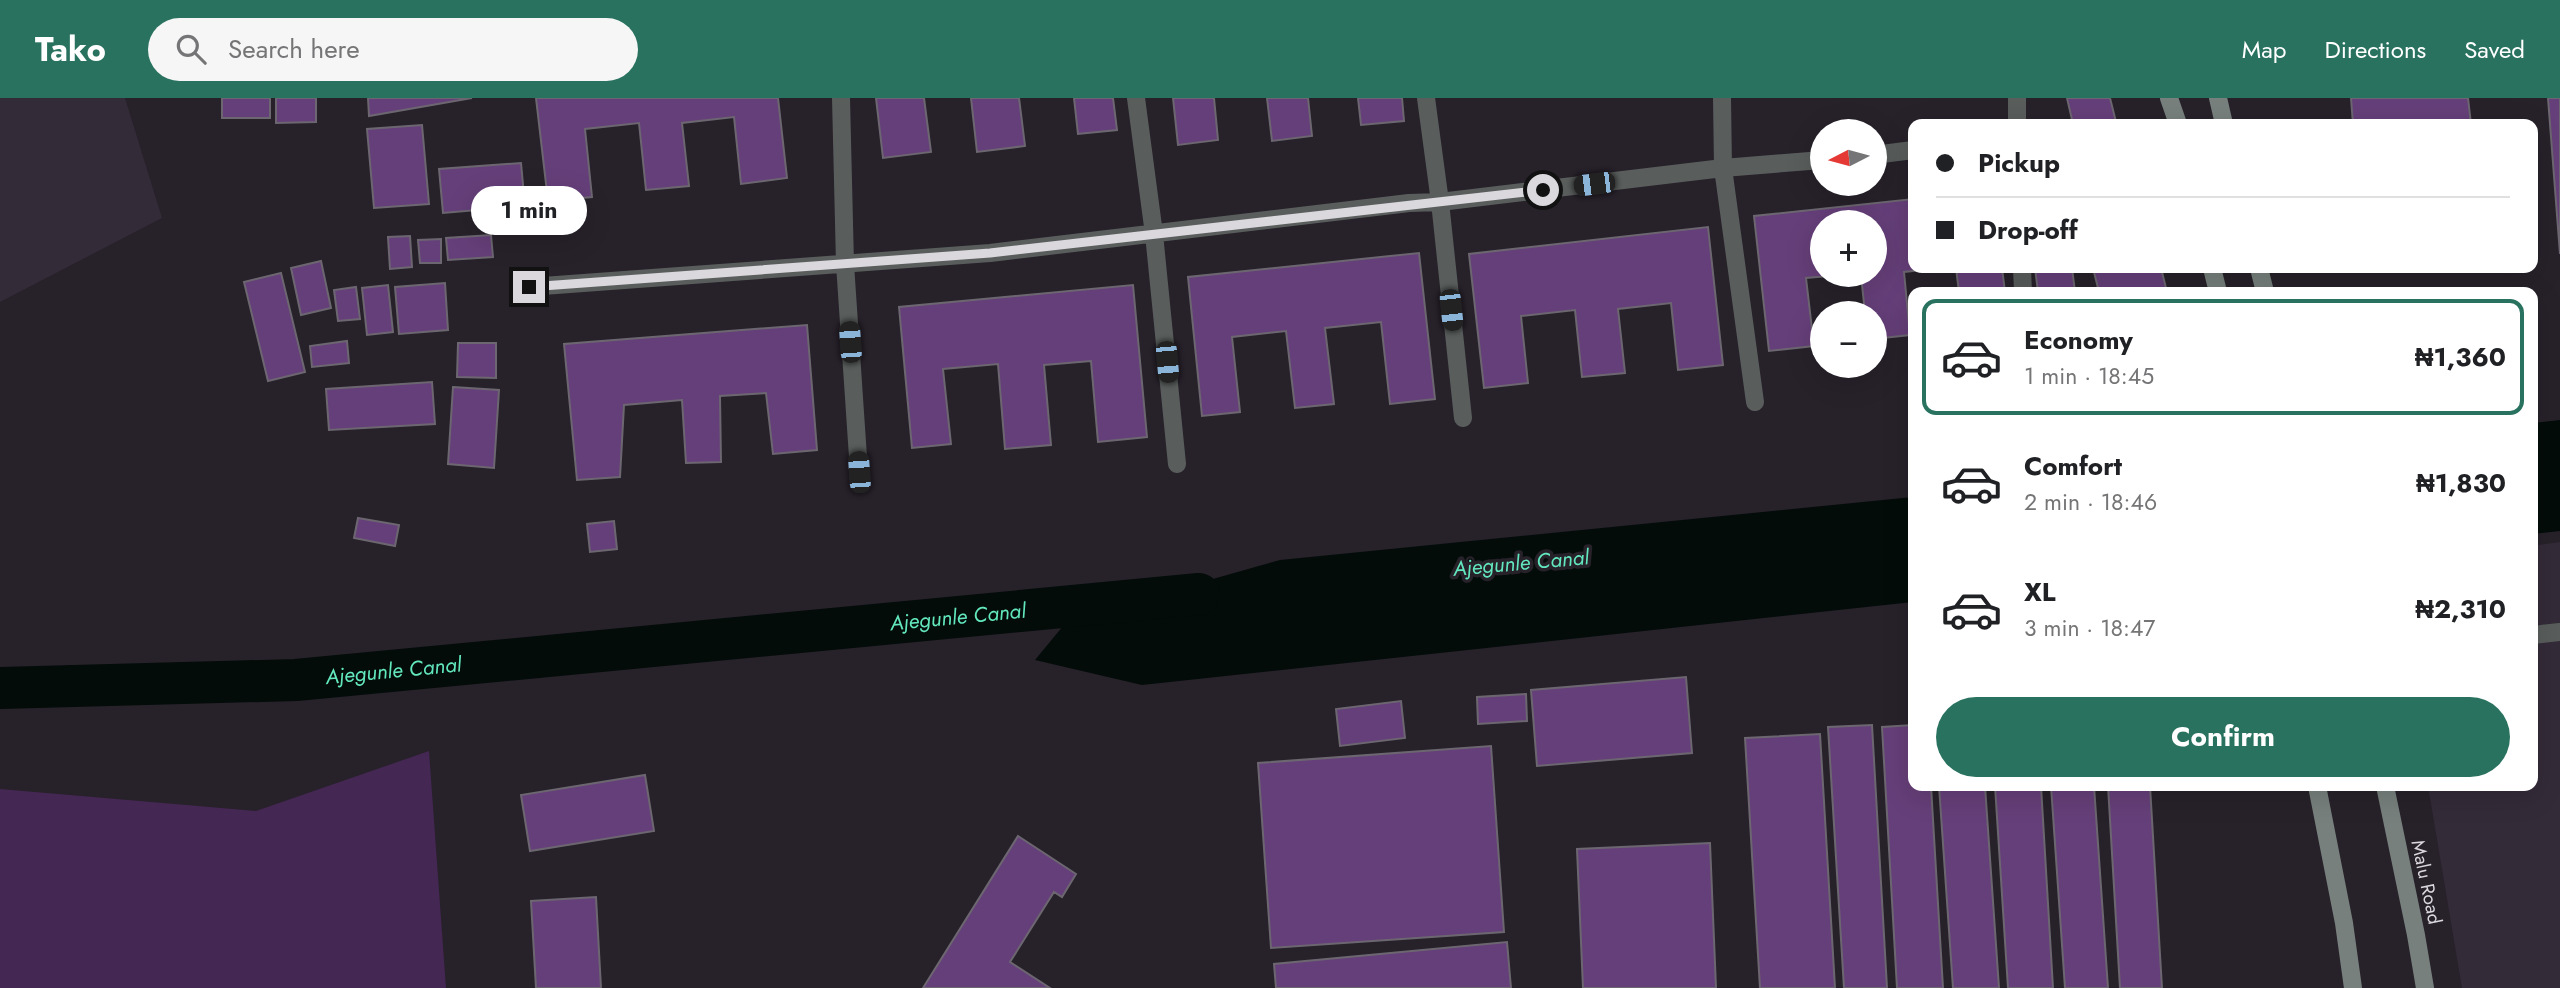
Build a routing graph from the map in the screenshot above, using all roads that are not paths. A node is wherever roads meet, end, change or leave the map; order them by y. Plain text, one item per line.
1 (841, 98) edge
2 (1136, 98) edge
3 (1426, 98) edge
4 (1722, 98) edge
5 (2017, 98) edge
6 (2169, 98) edge
7 (2218, 98) edge
8 (2017, 119) edge
9 (2176, 119) edge
10 (2223, 119) edge
11 (1908, 151) edge
12 (1887, 153) edge
13 (1810, 161) edge
14 (1723, 169) junction
15 (1440, 202) junction
16 (1154, 234) junction
17 (845, 264) junction
18 (529, 287) dead end
19 (1755, 402) dead end
20 (1463, 418) dead end
21 (1177, 464) dead end
22 (859, 472) dead end
23 (2560, 632) edge
24 (2538, 634) edge
25 (2318, 791) edge
26 (2386, 791) edge
27 (2353, 988) edge
28 (2425, 988) edge

1 - 17 lane
2 - 16 lane
3 - 15 lane
4 - 14 lane
5 - 8 lane
6 - 9 main road
7 - 10 main road
11 - 12 lane
13 - 14 lane
14 - 15 lane
14 - 19 lane
15 - 16 lane
15 - 20 lane
16 - 17 lane
16 - 21 lane
17 - 18 lane
17 - 22 lane
23 - 24 lane
25 - 27 main road
26 - 28 main road, Malu Road

